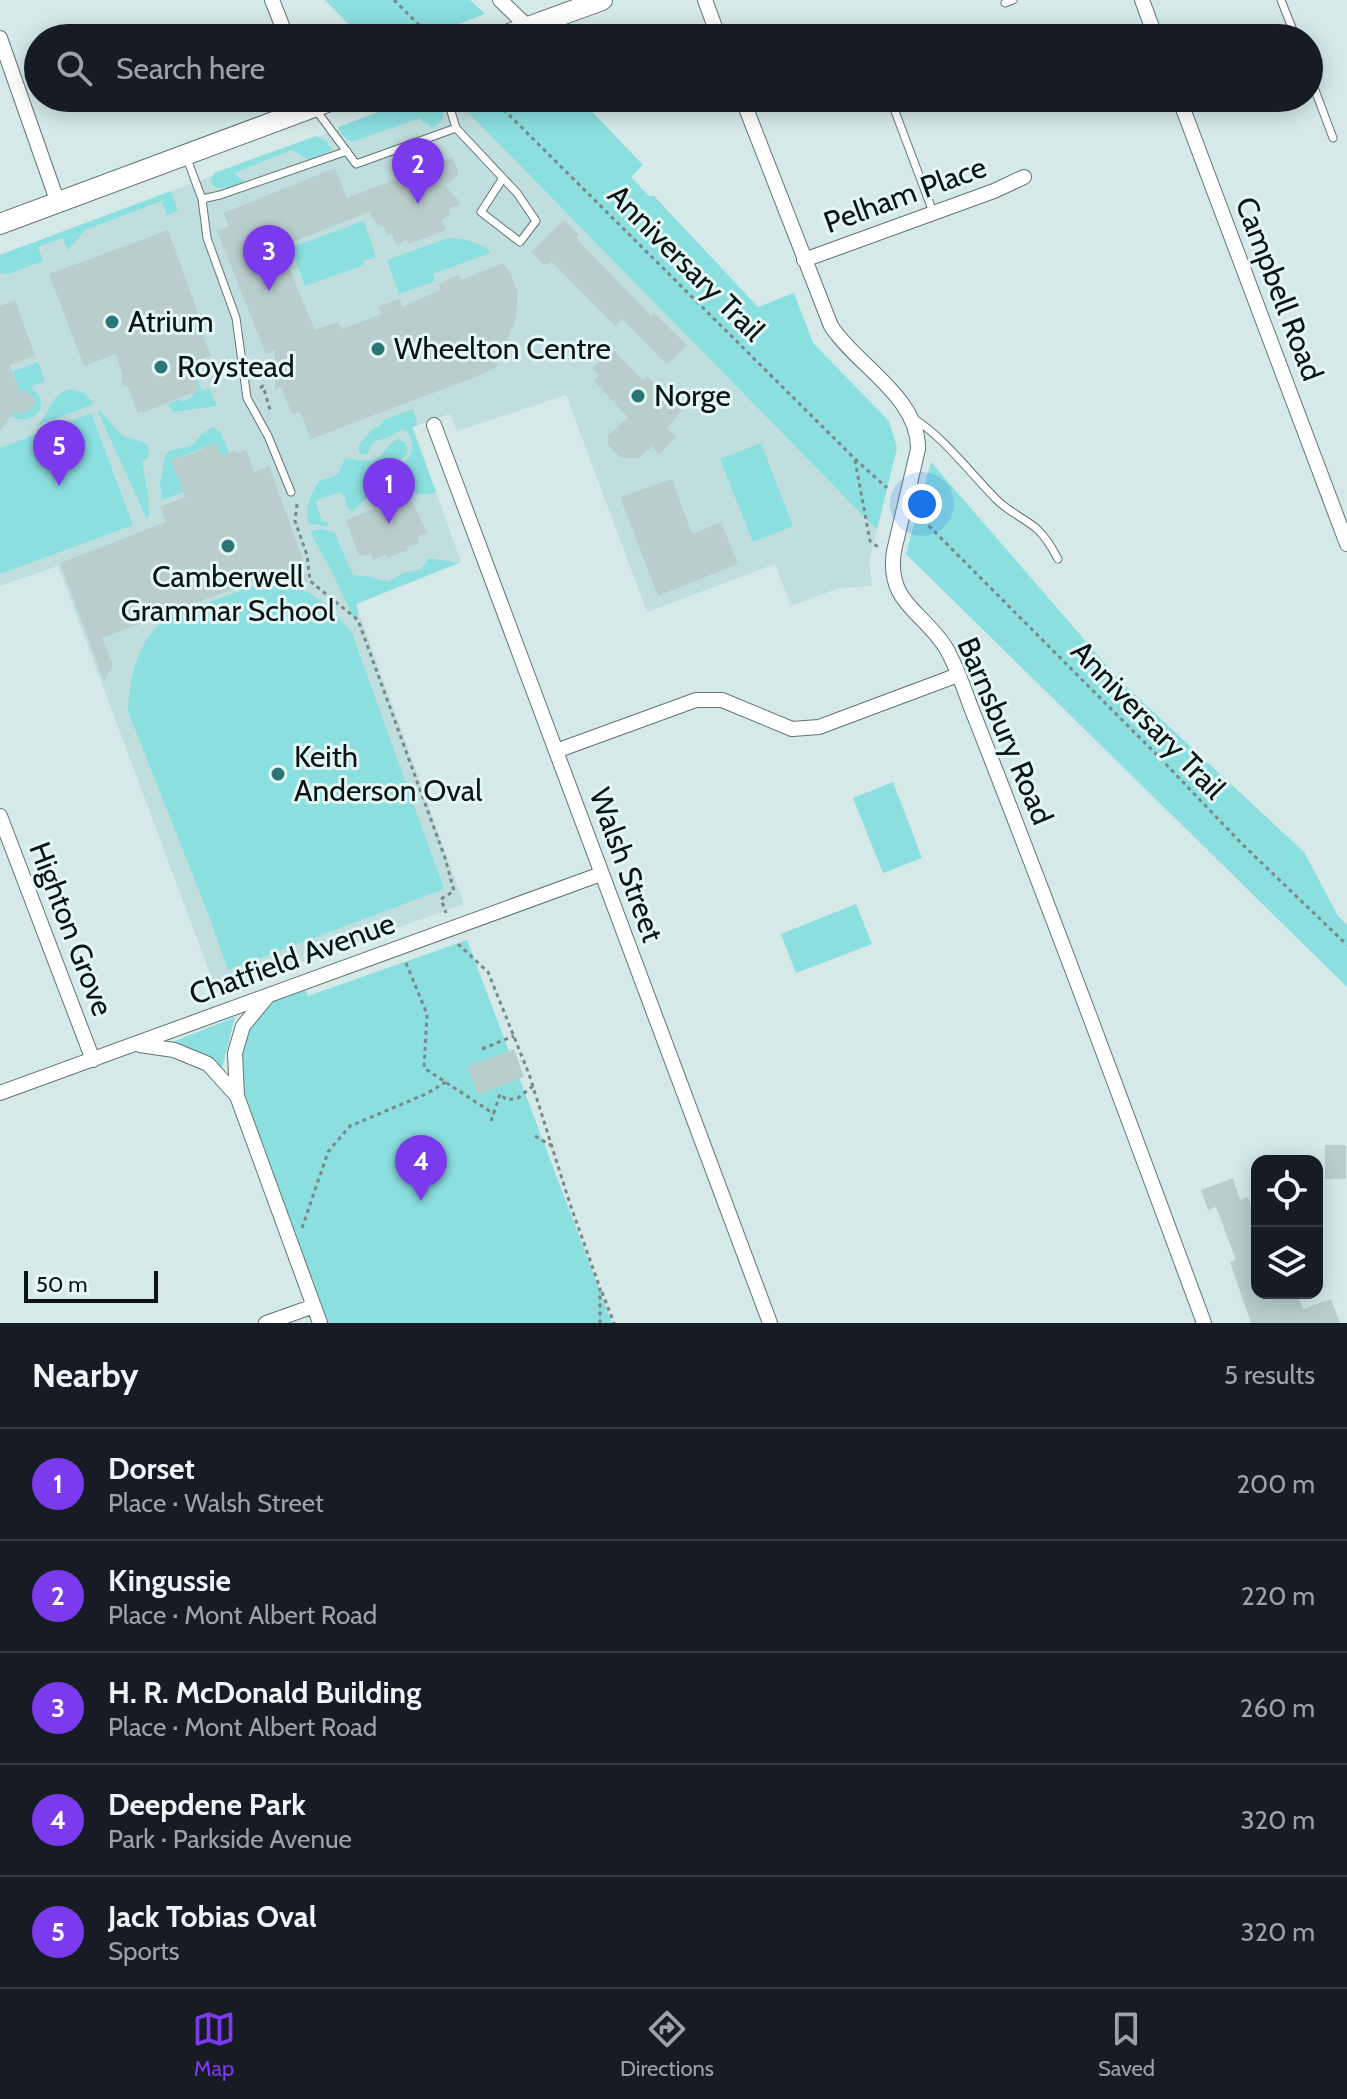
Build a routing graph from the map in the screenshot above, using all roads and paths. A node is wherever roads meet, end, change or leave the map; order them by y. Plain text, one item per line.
1 (272, 0) edge
2 (394, 0) edge
3 (500, 0) edge
4 (602, 0) edge
5 (705, 0) edge
6 (1142, 0) edge
7 (1281, 0) edge
8 (281, 24) edge
9 (418, 24) edge
10 (525, 24) edge
11 (536, 24) edge
12 (714, 24) edge
13 (1151, 24) edge
14 (1290, 24) edge
15 (0, 38) edge
16 (24, 106) edge
17 (1323, 111) edge
18 (26, 112) edge
19 (288, 112) edge
20 (319, 112) edge
21 (451, 112) edge
22 (506, 112) edge
23 (747, 112) edge
24 (895, 112) edge
25 (1184, 112) edge
26 (456, 128) junction
27 (1333, 138) dead end
28 (347, 151) junction
29 (185, 154) junction
30 (1024, 177) dead end
31 (504, 180) junction
32 (202, 199) junction
33 (58, 203) junction
34 (933, 212) junction
35 (0, 224) edge
36 (804, 260) junction
37 (247, 398) junction
38 (911, 417) junction
39 (274, 420) dead end
40 (434, 425) dead end
41 (855, 459) junction
42 (887, 488) dead end
43 (291, 492) dead end
44 (296, 505) dead end
45 (923, 520) dead end
46 (870, 541) dead end
47 (1347, 544) edge
48 (1058, 559) dead end
49 (958, 675) junction
50 (556, 751) junction
51 (0, 816) edge
52 (601, 874) junction
53 (452, 933) junction
54 (1347, 945) edge
55 (405, 961) dead end
56 (270, 994) junction
57 (514, 1036) junction
58 (138, 1044) junction
59 (482, 1049) dead end
60 (93, 1060) junction
61 (446, 1082) junction
62 (533, 1086) junction
63 (0, 1093) edge
64 (237, 1096) junction
65 (494, 1114) junction
66 (491, 1121) dead end
67 (535, 1136) dead end
68 (552, 1146) junction
69 (300, 1233) dead end
70 (600, 1288) junction
71 (314, 1306) junction
72 (266, 1323) edge
73 (320, 1323) edge
74 (600, 1323) edge
75 (614, 1323) edge
76 (770, 1323) edge
77 (1204, 1323) edge

1 - 8 street
2 - 9 path
3 - 10 street
4 - 11 main road
5 - 12 street
6 - 13 street
7 - 14 lane
15 - 16 street
17 - 27 lane
18 - 33 street
19 - 29 main road
20 - 28 lane
21 - 26 lane
22 - 41 path, Anniversary Trail
23 - 36 street, Barnsbury Road
24 - 34 lane
25 - 47 street, Campbell Road
26 - 28 lane
26 - 31 lane
28 - 32 lane
29 - 32 lane
29 - 33 main road
30 - 34 street, Pelham Place
31 - 31 lane
32 - 37 lane
33 - 35 main road
34 - 36 street, Pelham Place
36 - 38 street, Barnsbury Road
37 - 39 path
37 - 43 lane
38 - 48 lane
38 - 49 street, Barnsbury Road, bridge
40 - 50 street, Walsh Street
41 - 42 path, Anniversary Trail
41 - 46 path
44 - 53 path
45 - 54 path, Anniversary Trail
49 - 50 street
49 - 77 street, Barnsbury Road
50 - 52 street, Walsh Street
51 - 60 street, Highton Grove
52 - 53 street, Chatfield Avenue
52 - 76 street, Walsh Street
53 - 56 street, Chatfield Avenue
53 - 57 path
55 - 61 path
56 - 58 street, Chatfield Avenue
56 - 64 street
57 - 59 path
57 - 62 path
58 - 60 street, Chatfield Avenue
58 - 64 street
60 - 63 street, Chatfield Avenue
61 - 65 path
61 - 69 path
62 - 65 path
62 - 68 path
64 - 71 street
65 - 66 path
67 - 68 path
68 - 70 path
70 - 74 path
70 - 75 path
71 - 72 street
71 - 73 street

